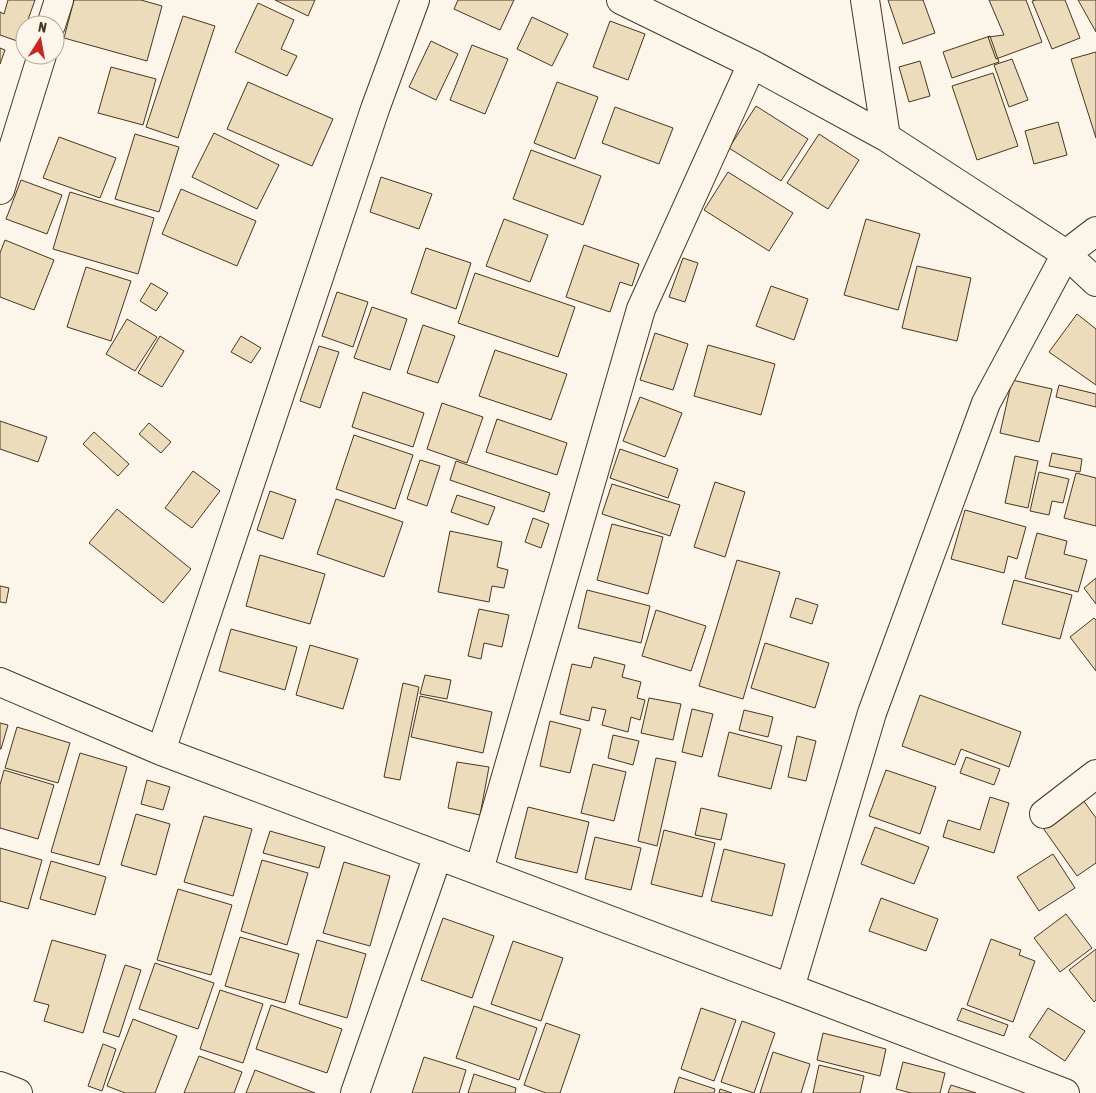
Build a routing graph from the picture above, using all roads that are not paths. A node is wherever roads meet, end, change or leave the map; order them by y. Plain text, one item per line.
1 (59, 0) edge
2 (415, 0) edge
3 (621, 0) edge
4 (865, 0) edge
5 (54, 15) edge
6 (752, 64) junction
7 (39, 65) edge
8 (886, 137) junction
9 (0, 190) edge
10 (1096, 231) edge
11 (1066, 254) junction
12 (1096, 282) edge
13 (0, 682) edge
14 (161, 751) junction
15 (1096, 774) edge
16 (1044, 814) dead end
17 (438, 855) junction
18 (479, 870) junction
19 (790, 988) junction
20 (0, 1086) edge
21 (18, 1093) edge
22 (355, 1093) edge
23 (1065, 1093) edge

1 - 5 street
2 - 14 street
3 - 6 street
4 - 8 street
6 - 8 street
6 - 18 street
7 - 9 street
8 - 11 street
10 - 11 street
11 - 12 street
11 - 19 street
13 - 14 street
14 - 17 street
15 - 16 street
17 - 18 street
17 - 22 street
18 - 19 street
19 - 23 street
20 - 21 street

